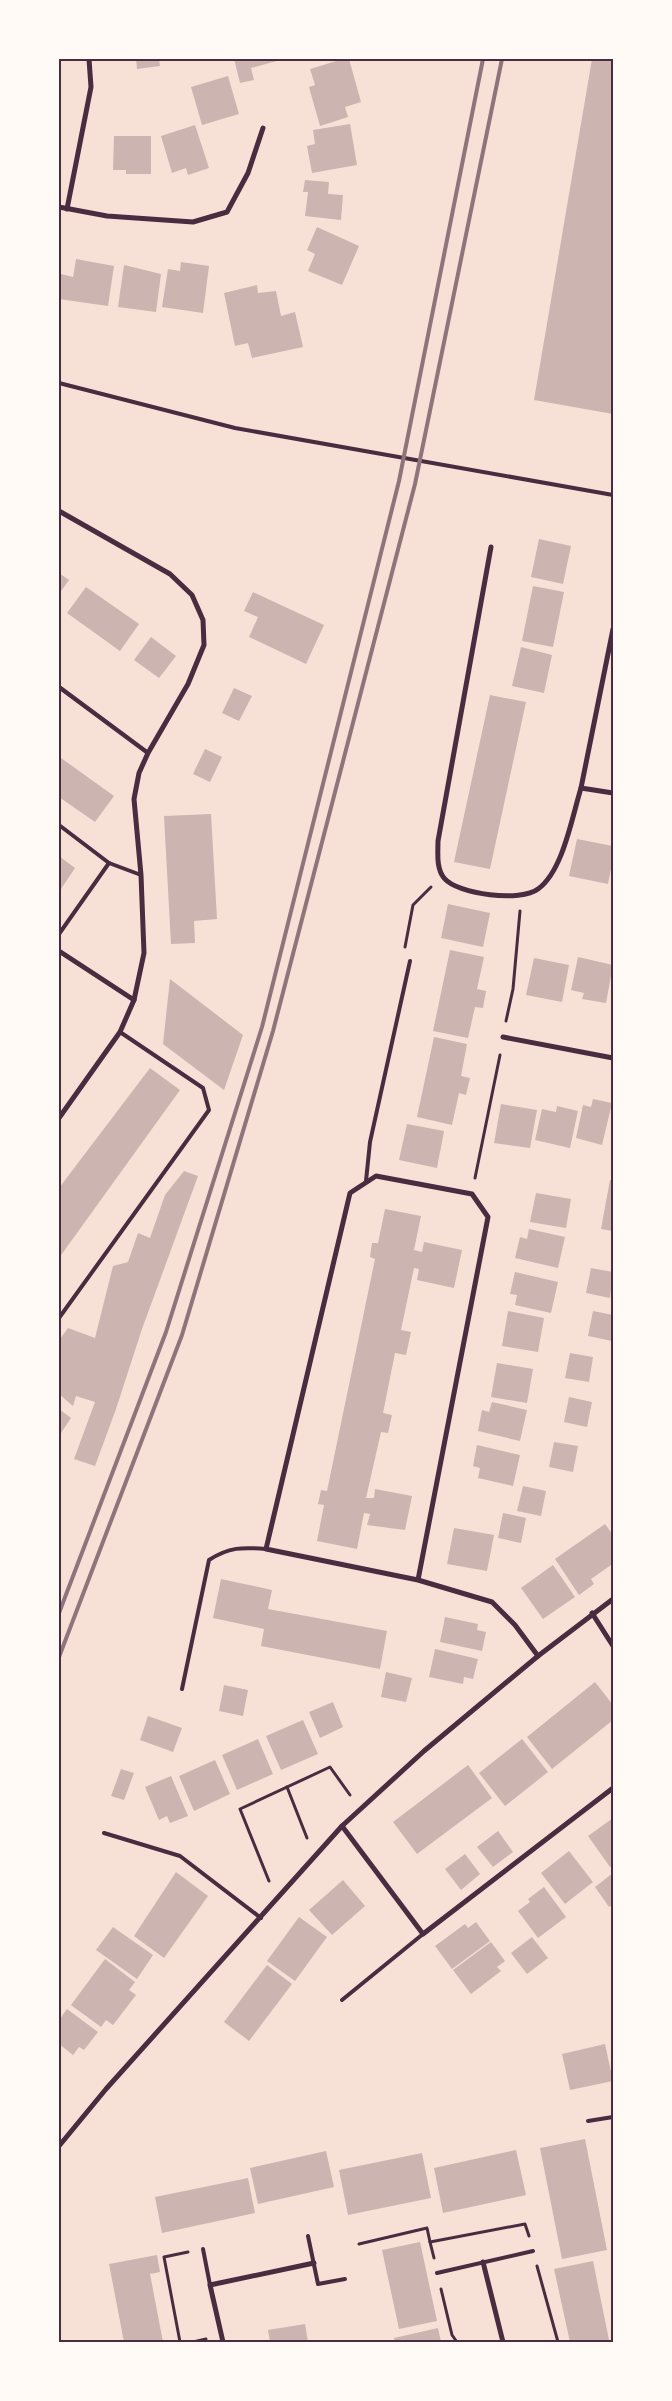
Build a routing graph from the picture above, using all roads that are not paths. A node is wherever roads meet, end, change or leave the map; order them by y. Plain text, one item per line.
1 (89, 59) edge
2 (263, 128) dead end
3 (59, 207) edge
4 (67, 209) junction
5 (59, 383) edge
6 (613, 495) edge
7 (59, 511) edge
8 (491, 548) dead end
9 (613, 629) edge
10 (59, 687) edge
11 (148, 753) junction
12 (581, 788) junction
13 (613, 793) edge
14 (59, 825) edge
15 (109, 863) junction
16 (142, 876) junction
17 (59, 934) edge
18 (59, 951) edge
19 (410, 961) road end
20 (134, 1000) junction
21 (120, 1032) junction
22 (503, 1037) dead end
23 (613, 1058) edge
24 (59, 1118) edge
25 (366, 1181) junction
26 (59, 1318) edge
27 (266, 1549) junction
28 (418, 1580) junction
29 (613, 1600) edge
30 (592, 1613) junction
31 (613, 1646) edge
32 (538, 1656) junction
33 (182, 1689) dead end
34 (613, 1788) edge
35 (342, 1826) junction
36 (104, 1833) dead end
37 (261, 1918) junction
38 (423, 1934) junction
39 (342, 2000) dead end
40 (613, 2116) edge
41 (588, 2121) dead end
42 (59, 2146) edge
43 (308, 2236) dead end
44 (203, 2248) road end
45 (533, 2251) dead end
46 (484, 2262) junction
47 (314, 2263) junction
48 (437, 2273) dead end
49 (345, 2279) dead end
50 (210, 2285) junction
51 (223, 2342) edge
52 (503, 2342) edge

1 - 4 street
2 - 4 street
3 - 4 street
5 - 6 lane
7 - 11 street
8 - 12 street
9 - 12 street
10 - 11 street
11 - 16 street
12 - 13 street
14 - 15 lane
15 - 16 lane
15 - 17 lane
16 - 20 street
18 - 20 street
19 - 25 lane
20 - 21 street
21 - 24 street
21 - 26 lane
22 - 23 street
25 - 27 street
25 - 28 street
27 - 28 street
27 - 33 lane
28 - 32 street
29 - 30 street
30 - 31 street
30 - 32 street
32 - 35 street
34 - 38 street
35 - 37 street
35 - 38 street
36 - 37 lane
37 - 42 street
38 - 39 lane
40 - 41 lane
43 - 47 lane
44 - 50 lane
45 - 46 lane
46 - 48 lane
46 - 52 street
47 - 49 lane
47 - 50 street
50 - 51 street

